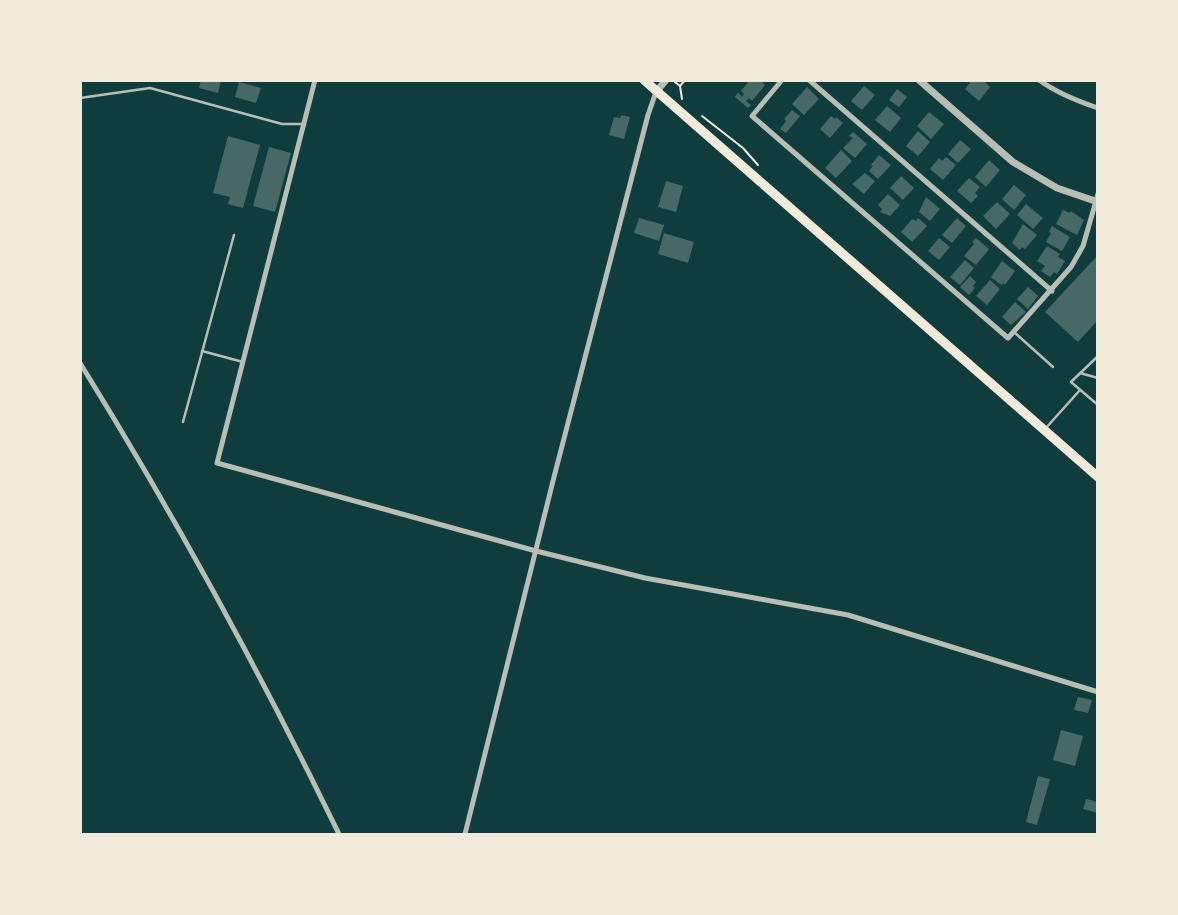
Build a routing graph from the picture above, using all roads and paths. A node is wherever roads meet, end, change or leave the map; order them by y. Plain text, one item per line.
1 (314, 80) edge
2 (644, 80) edge
3 (666, 80) edge
4 (673, 80) edge
5 (685, 80) edge
6 (782, 80) edge
7 (809, 80) edge
8 (919, 80) edge
9 (1040, 80) edge
10 (656, 92) junction
11 (80, 98) edge
12 (1097, 108) edge
13 (303, 124) junction
14 (1097, 199) edge
15 (234, 234) dead end
16 (1052, 291) junction
17 (1014, 332) junction
18 (202, 351) junction
19 (1097, 356) edge
20 (243, 362) junction
21 (80, 363) edge
22 (1053, 367) dead end
23 (1080, 373) junction
24 (1097, 378) edge
25 (1080, 390) junction
26 (1097, 405) edge
27 (183, 422) dead end
28 (1044, 430) junction
29 (1097, 477) edge
30 (536, 551) junction
31 (1097, 692) edge
32 (339, 835) edge
33 (465, 835) edge

1 - 13 street
2 - 10 highway
3 - 10 street
4 - 5 path
6 - 17 street
7 - 16 street
8 - 14 street
9 - 12 street
10 - 28 highway
10 - 30 street
11 - 13 lane
13 - 20 street
14 - 16 street
15 - 18 lane
16 - 17 street
17 - 22 lane
18 - 20 lane
18 - 27 lane
19 - 23 lane
20 - 30 street
21 - 32 street
23 - 24 lane
23 - 25 lane
25 - 26 lane
25 - 28 lane
28 - 29 highway
30 - 31 street
30 - 33 street

